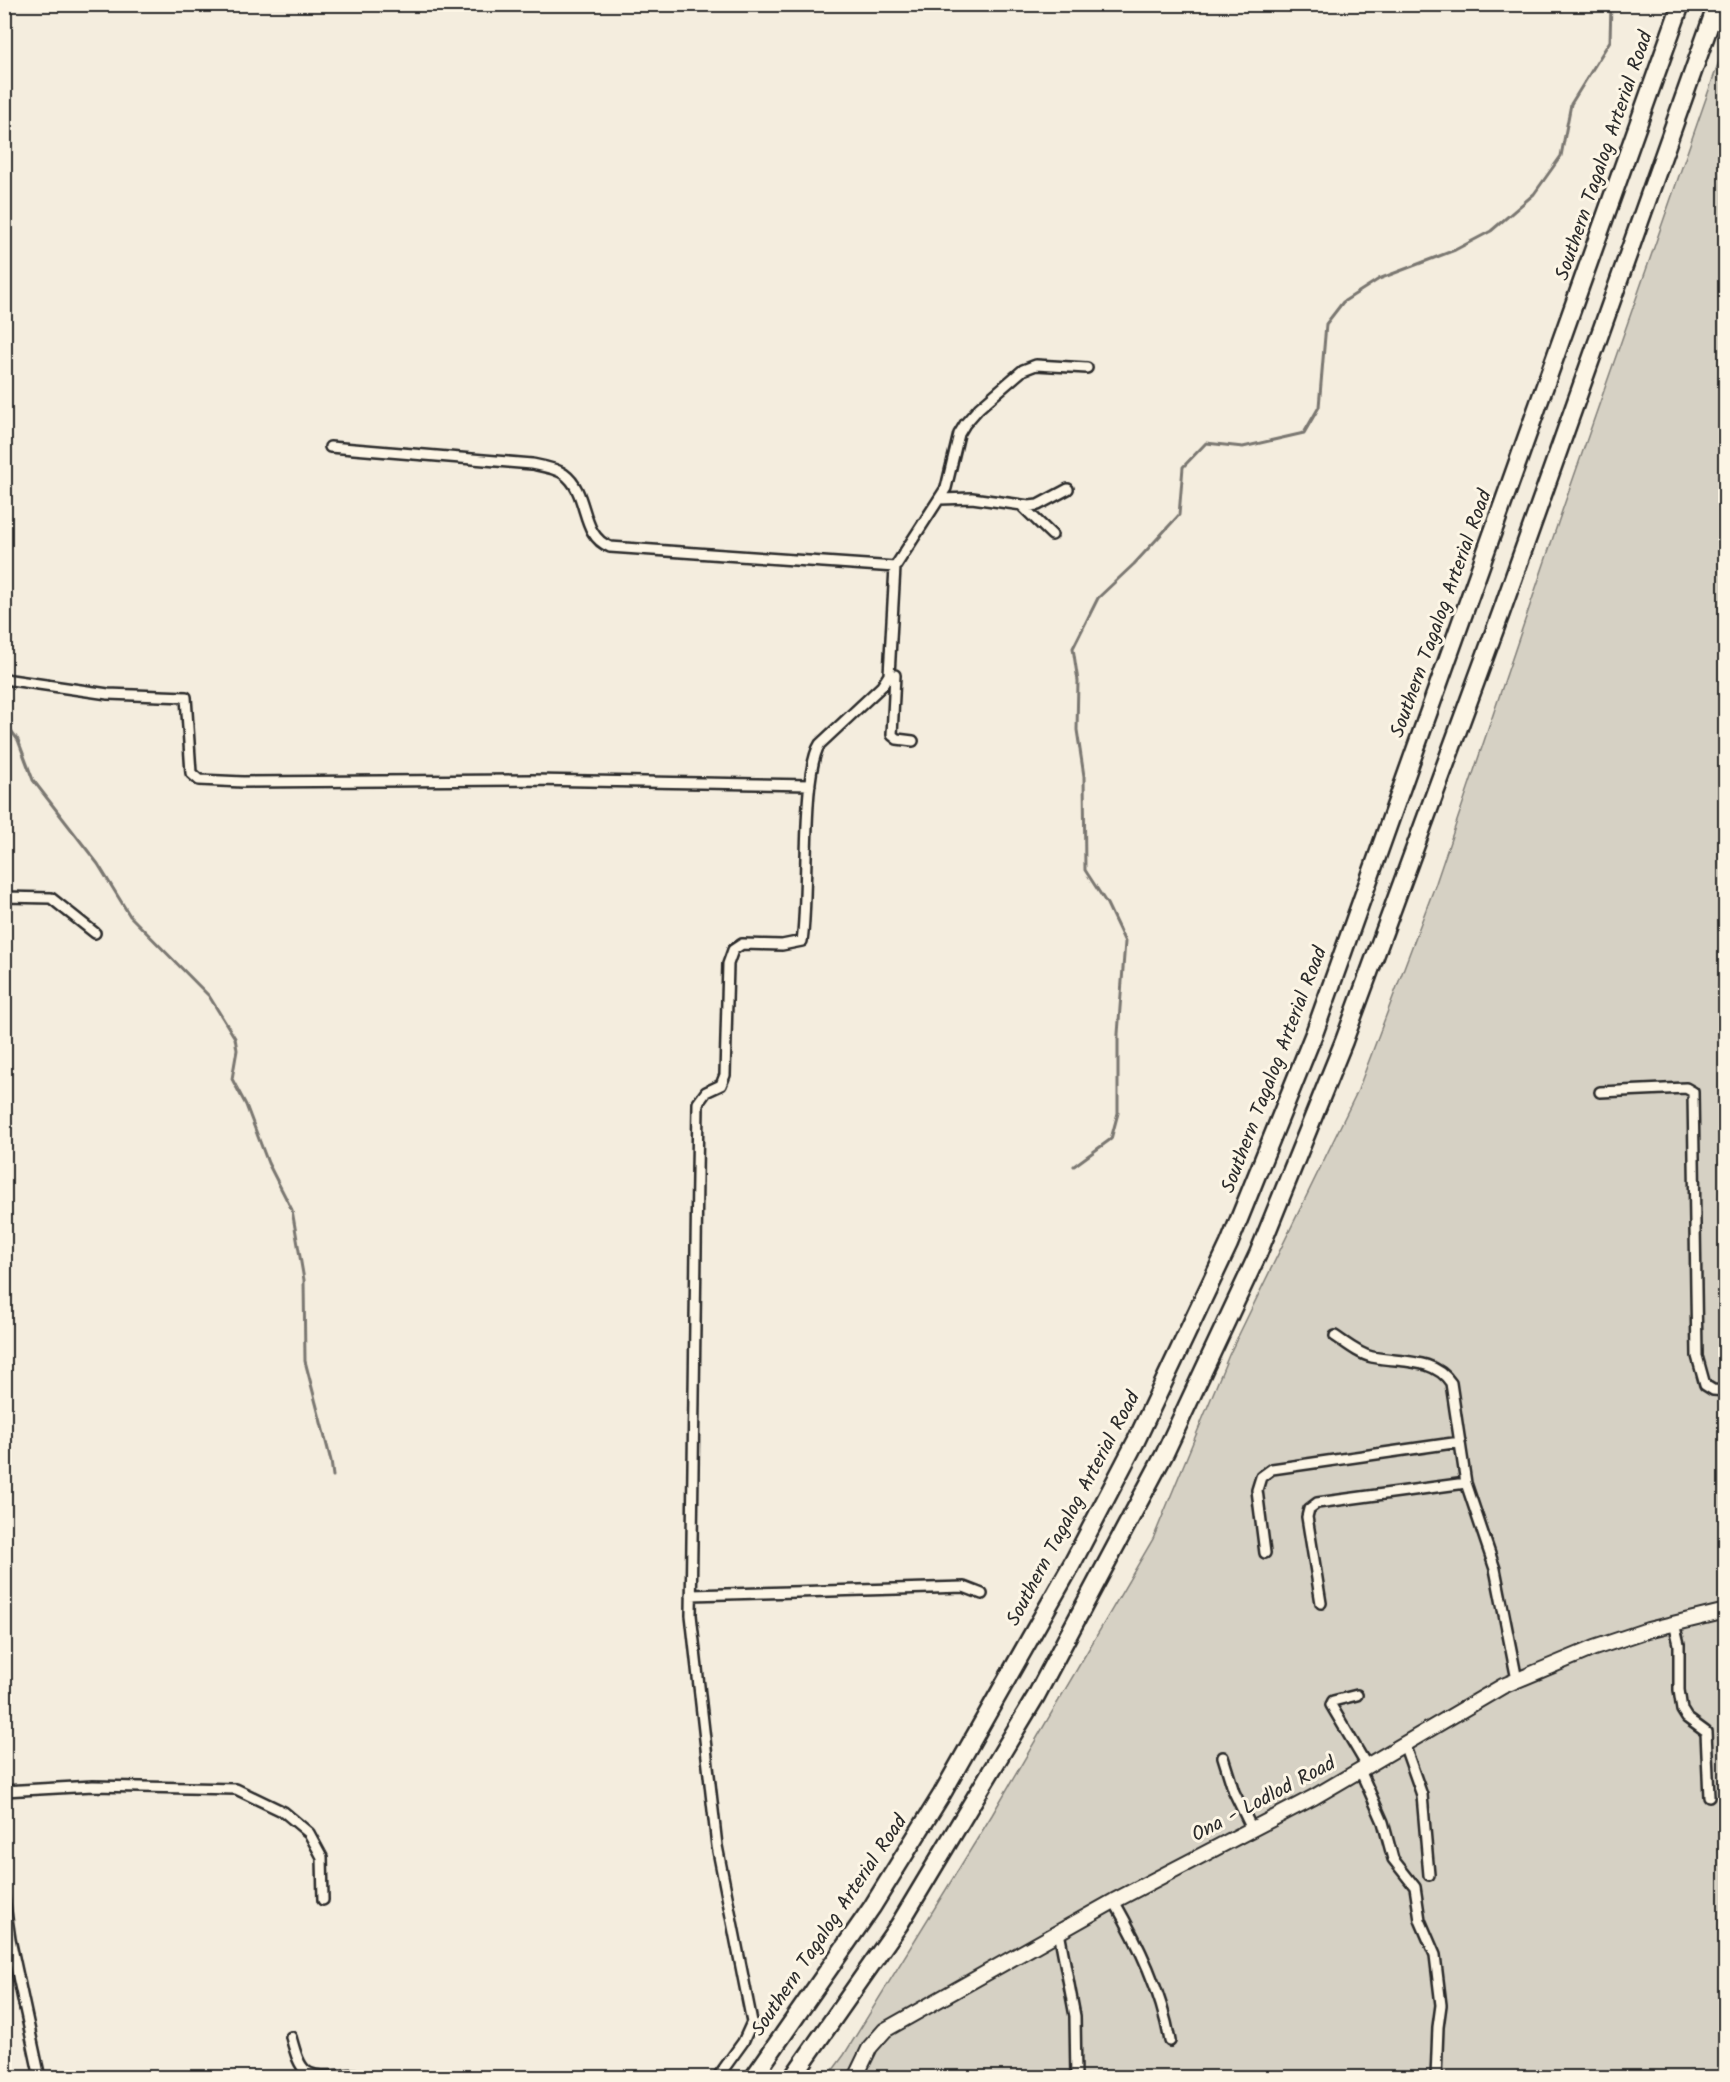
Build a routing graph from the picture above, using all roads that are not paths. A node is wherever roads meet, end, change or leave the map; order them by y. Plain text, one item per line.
1 (1681, 4) edge
2 (1717, 4) edge
3 (1087, 368) dead end
4 (330, 447) dead end
5 (1068, 489) dead end
6 (940, 500) junction
7 (1021, 505) junction
8 (1052, 535) dead end
9 (895, 567) junction
10 (889, 675) junction
11 (4, 679) edge
12 (913, 741) dead end
13 (810, 785) junction
14 (4, 897) edge
15 (96, 933) dead end
16 (1599, 1092) dead end
17 (1335, 1336) dead end
18 (1725, 1391) edge
19 (1460, 1442) junction
20 (1466, 1483) junction
21 (1266, 1553) dead end
22 (691, 1594) junction
23 (982, 1594) dead end
24 (1321, 1603) dead end
25 (1725, 1611) edge
26 (1674, 1623) junction
27 (1517, 1680) junction
28 (1357, 1695) dead end
29 (1404, 1744) junction
30 (1223, 1757) dead end
31 (1363, 1768) junction
32 (4, 1791) edge
33 (1709, 1797) dead end
34 (1252, 1829) junction
35 (1429, 1875) dead end
36 (4, 1898) edge
37 (323, 1900) dead end
38 (1114, 1901) junction
39 (1059, 1932) junction
40 (291, 2037) dead end
41 (1170, 2041) dead end
42 (40, 2078) edge
43 (366, 2078) edge
44 (717, 2078) edge
45 (753, 2078) edge
46 (792, 2078) edge
47 (855, 2078) edge
48 (1076, 2078) edge
49 (1436, 2078) edge

1 - 45 highway, Southern Tagalog Arterial Road
2 - 46 highway
3 - 6 street
4 - 9 street
5 - 7 street
6 - 7 street
6 - 9 street
7 - 8 street
9 - 10 street
10 - 12 street
10 - 13 street
11 - 13 street
13 - 22 street
14 - 15 street
16 - 18 street
17 - 19 street
19 - 20 street
19 - 21 street
20 - 24 street
20 - 27 street
22 - 23 street
22 - 44 street
25 - 26 main road, Ona - Lodlod Road
26 - 27 main road, Ona - Lodlod Road
26 - 33 street
27 - 29 main road, Ona - Lodlod Road
28 - 31 street
29 - 31 main road, Ona - Lodlod Road
29 - 35 street
30 - 34 street
31 - 34 main road, Ona - Lodlod Road
31 - 49 street
32 - 37 street
34 - 38 main road, Ona - Lodlod Road
36 - 42 street
38 - 39 main road, Ona - Lodlod Road
38 - 41 street
39 - 47 main road, Ona - Lodlod Road
39 - 48 street
40 - 43 street

